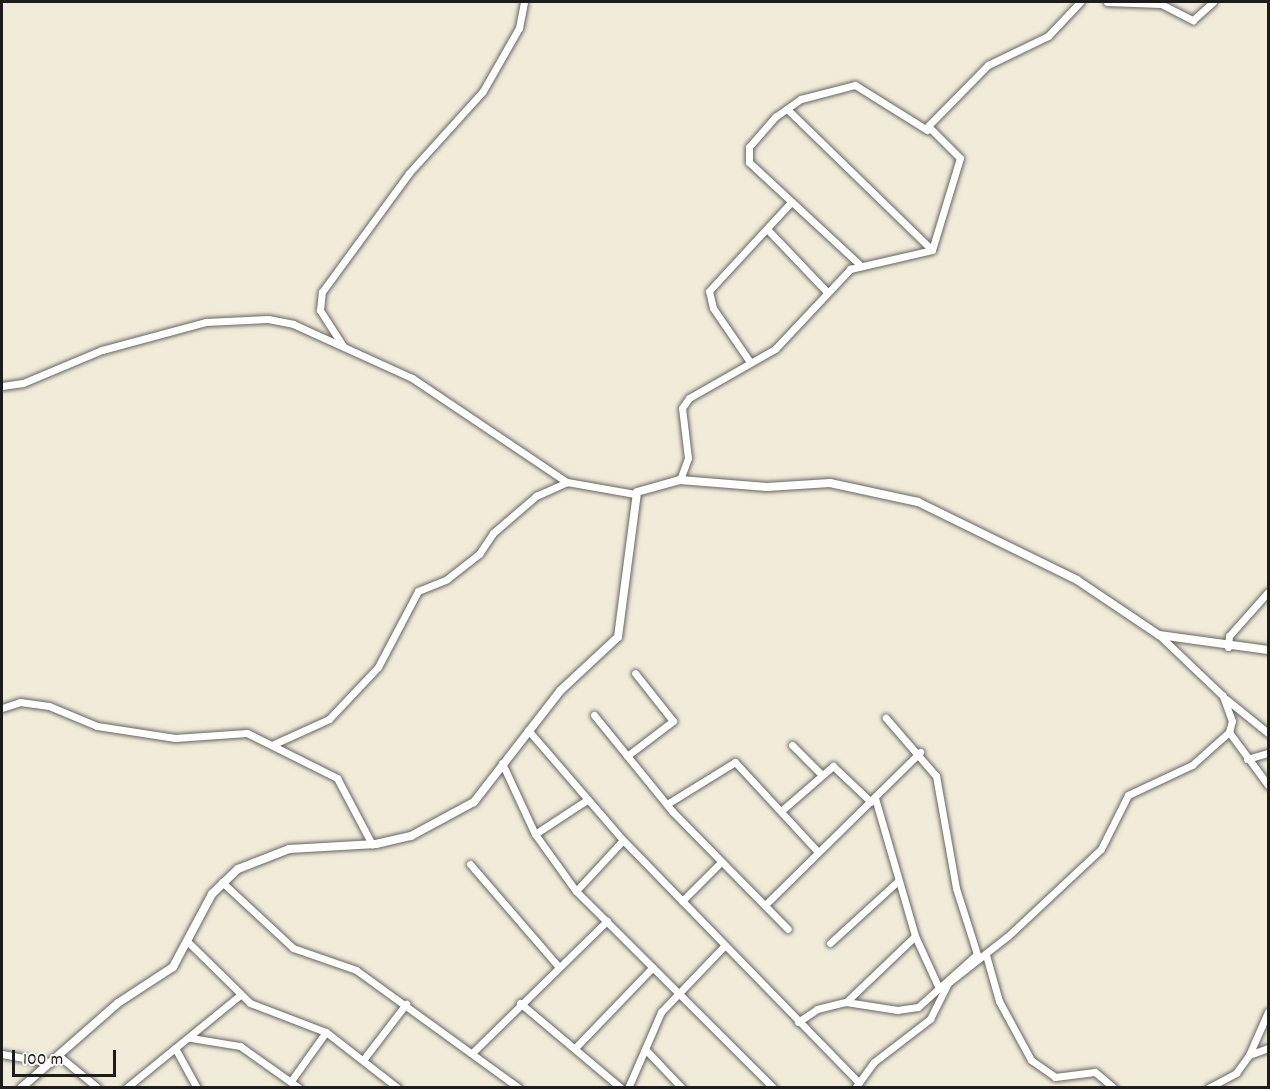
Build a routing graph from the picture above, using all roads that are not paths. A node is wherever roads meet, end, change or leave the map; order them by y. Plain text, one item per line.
1 (524, 2) edge
2 (1080, 2) edge
3 (1107, 2) edge
4 (1213, 2) edge
5 (787, 109) junction
6 (927, 130) junction
7 (791, 202) junction
8 (767, 229) junction
9 (932, 250) junction
10 (860, 264) junction
11 (827, 292) junction
12 (343, 346) junction
13 (750, 362) junction
14 (2, 386) edge
15 (680, 480) junction
16 (567, 482) junction
17 (635, 494) junction
18 (1269, 592) edge
19 (1159, 634) junction
20 (1228, 647) junction
21 (1269, 650) edge
22 (635, 673) dead end
23 (1223, 696) junction
24 (2, 708) edge
25 (594, 715) dead end
26 (886, 718) dead end
27 (528, 730) junction
28 (1230, 732) junction
29 (1269, 733) edge
30 (274, 744) junction
31 (792, 745) dead end
32 (920, 752) junction
33 (1269, 753) edge
34 (627, 756) junction
35 (1246, 759) junction
36 (502, 763) junction
37 (822, 775) junction
38 (1269, 784) edge
39 (588, 800) junction
40 (873, 800) junction
41 (668, 804) junction
42 (781, 811) junction
43 (536, 834) junction
44 (624, 840) junction
45 (372, 844) junction
46 (818, 852) junction
47 (721, 862) junction
48 (470, 864) dead end
49 (898, 881) junction
50 (222, 882) junction
51 (576, 891) junction
52 (682, 902) junction
53 (765, 905) junction
54 (607, 921) junction
55 (788, 929) dead end
56 (915, 936) junction
57 (188, 942) junction
58 (830, 943) dead end
59 (724, 946) junction
60 (986, 956) junction
61 (558, 966) junction
62 (652, 967) junction
63 (938, 986) junction
64 (678, 992) junction
65 (240, 995) junction
66 (846, 1002) junction
67 (520, 1003) junction
68 (406, 1004) junction
69 (1269, 1012) edge
70 (798, 1022) junction
71 (326, 1032) junction
72 (191, 1038) junction
73 (175, 1048) junction
74 (574, 1048) junction
75 (1269, 1048) edge
76 (645, 1049) junction
77 (472, 1053) junction
78 (2, 1054) edge
79 (1249, 1055) junction
80 (59, 1056) junction
81 (363, 1060) junction
82 (50, 1063) junction
83 (291, 1082) junction
84 (856, 1084) edge
85 (21, 1088) edge
86 (98, 1088) edge
87 (126, 1088) edge
88 (197, 1088) edge
89 (299, 1088) edge
90 (398, 1088) edge
91 (519, 1088) edge
92 (621, 1088) edge
93 (628, 1088) edge
94 (682, 1088) edge
95 (774, 1088) edge
96 (1113, 1088) edge
97 (1208, 1088) edge

1 - 12 street
2 - 6 street
3 - 4 street
5 - 6 street
5 - 7 street
5 - 9 street
6 - 9 street
7 - 8 street
7 - 10 street
8 - 11 street
8 - 13 street
9 - 10 street
10 - 11 street
11 - 13 street
12 - 14 street
12 - 16 street
13 - 15 street
15 - 17 street
15 - 19 street
16 - 17 street
16 - 30 street
17 - 27 street
18 - 20 street
19 - 20 street
19 - 23 street
20 - 21 street
22 - 34 street
23 - 28 street
23 - 29 street
24 - 30 street
25 - 34 street
26 - 32 street
27 - 36 street
27 - 39 street
28 - 35 street
28 - 60 street
30 - 45 street
31 - 37 street
32 - 40 street
32 - 63 street
33 - 35 street
34 - 41 street
35 - 38 street
36 - 43 street
36 - 45 street
37 - 40 street
37 - 42 street
39 - 43 street
39 - 44 street
40 - 46 street
40 - 49 street
41 - 42 street
41 - 47 street
42 - 46 street
43 - 51 street
44 - 51 street
44 - 52 street
45 - 50 street
46 - 53 street
47 - 52 street
47 - 53 street
48 - 61 street
49 - 56 street
49 - 58 street
50 - 57 street
50 - 68 street
51 - 54 street
52 - 59 street
53 - 55 street
54 - 61 street
54 - 62 street
56 - 63 street
56 - 66 street
57 - 65 street
57 - 80 street
59 - 64 street
59 - 70 street
60 - 84 street
60 - 96 street
61 - 67 street
62 - 64 street
62 - 74 street
63 - 66 street
64 - 76 street
64 - 95 street
65 - 71 street
65 - 72 street
66 - 70 street
67 - 74 street
67 - 77 street
68 - 77 street
68 - 81 street
69 - 79 street
70 - 84 street
71 - 81 street
71 - 83 street
72 - 73 street
72 - 83 street
73 - 87 street
73 - 88 street
74 - 92 street
75 - 79 street
76 - 93 street
76 - 94 street
77 - 91 street
78 - 82 street
79 - 97 street
80 - 82 street
80 - 86 street
81 - 90 street
82 - 85 street
83 - 89 street

